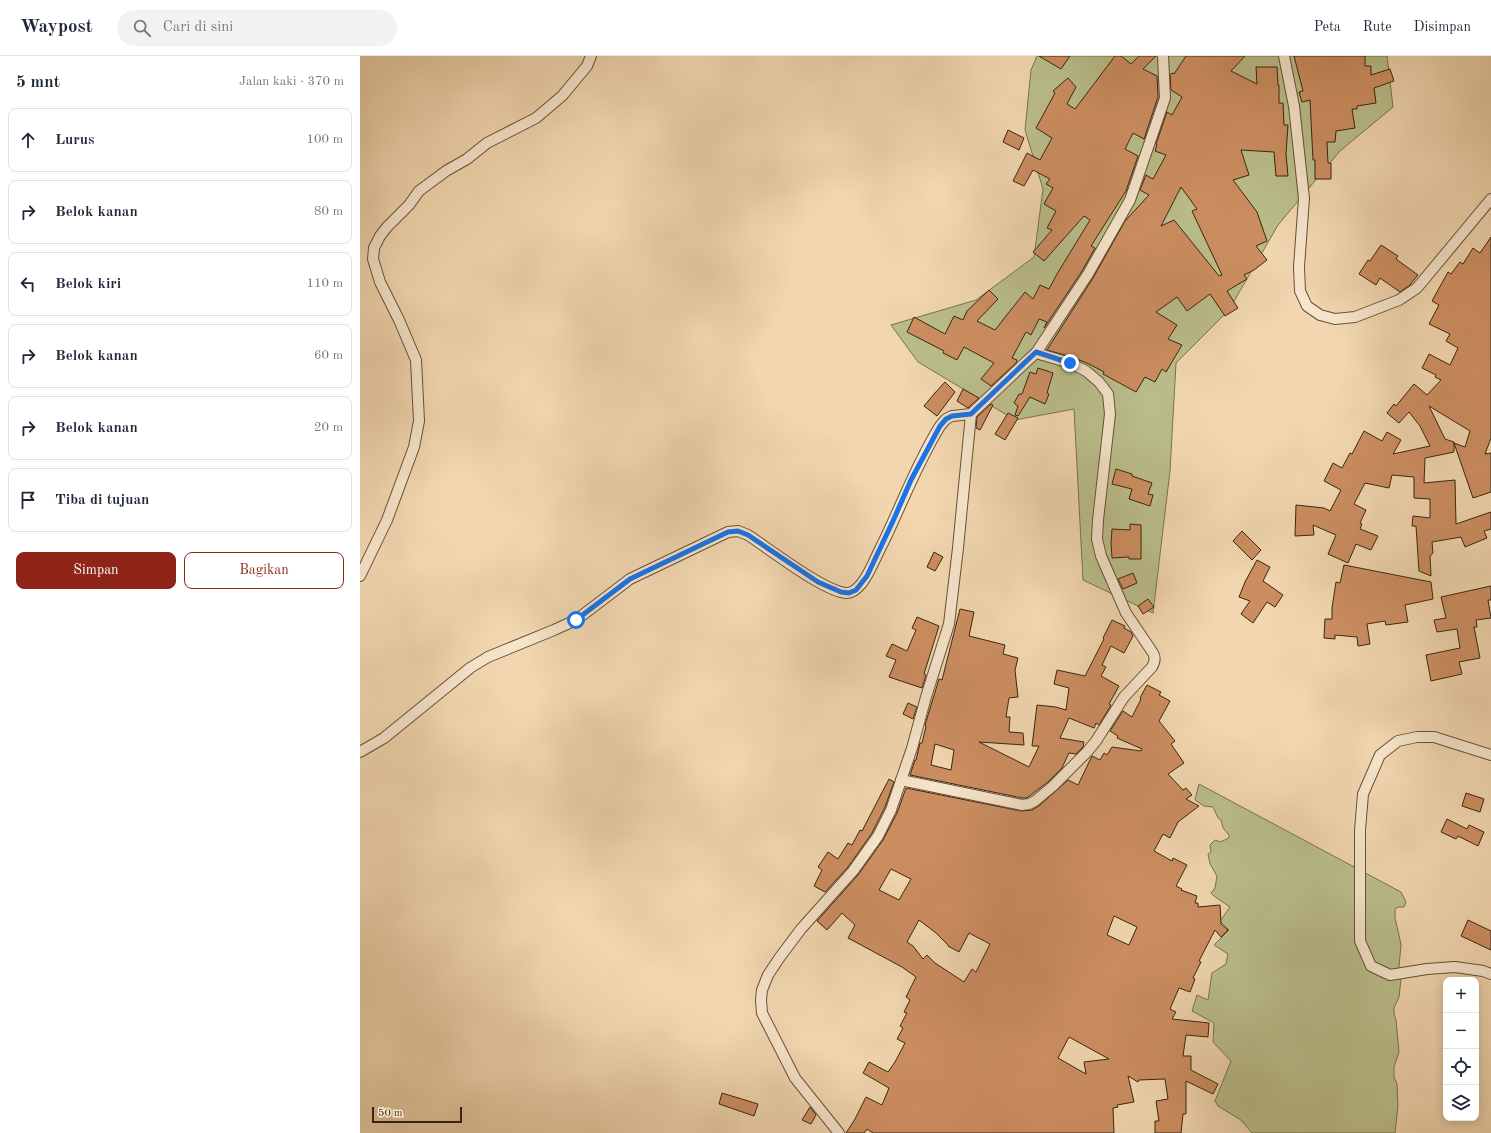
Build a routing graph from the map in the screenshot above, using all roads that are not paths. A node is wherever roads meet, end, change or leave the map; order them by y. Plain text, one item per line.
1 (591, 56) edge
2 (1163, 56) edge
3 (1284, 56) edge
4 (1491, 199) edge
5 (1036, 352) junction
6 (971, 414) junction
7 (360, 576) edge
8 (360, 752) edge
9 (1491, 755) edge
10 (901, 780) junction
11 (1491, 974) edge
12 (839, 1133) edge

1 - 7 street
2 - 5 street
3 - 4 street
5 - 6 street
5 - 10 street
6 - 8 street
6 - 10 street
9 - 11 street
10 - 12 street

